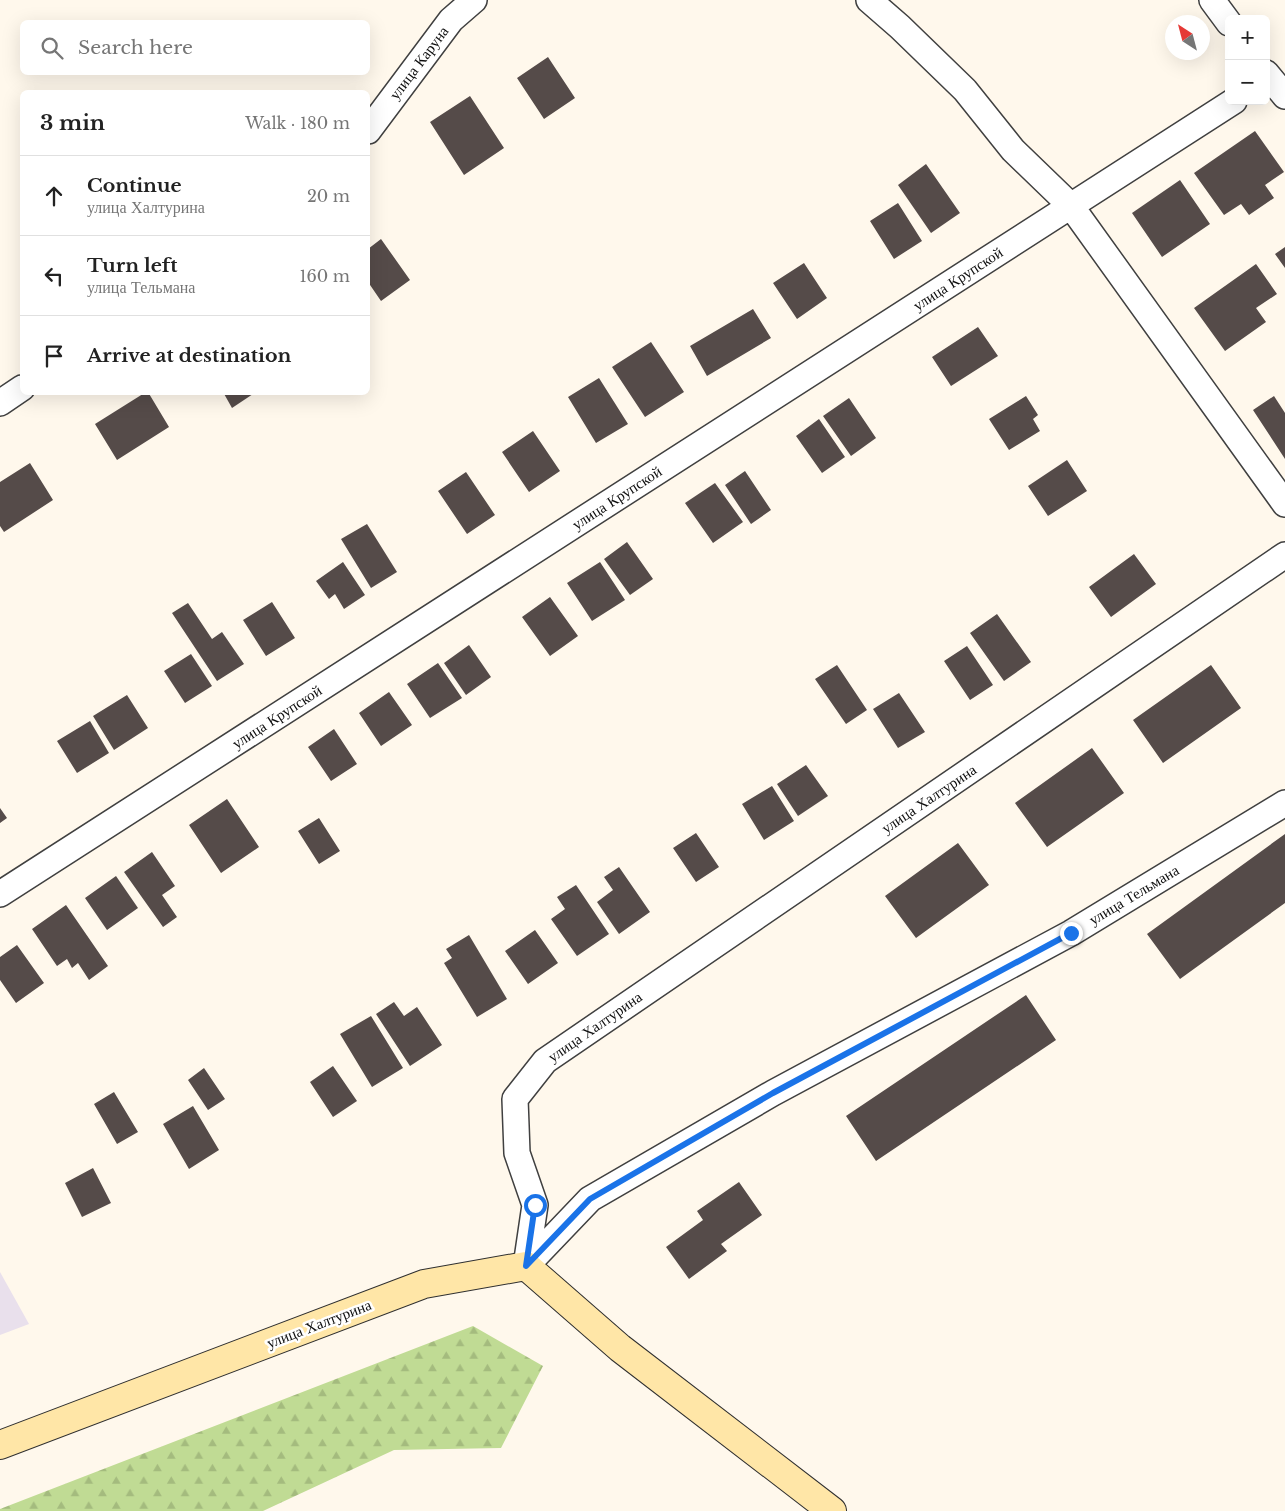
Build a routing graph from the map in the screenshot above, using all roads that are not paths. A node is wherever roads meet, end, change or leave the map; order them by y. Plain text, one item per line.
1 (474, 0) edge
2 (869, 0) edge
3 (1212, 0) edge
4 (1225, 18) edge
5 (1228, 105) edge
6 (370, 128) edge
7 (1071, 206) junction
8 (20, 389) edge
9 (0, 403) edge
10 (1285, 504) edge
11 (1285, 555) edge
12 (1285, 803) edge
13 (0, 894) edge
14 (526, 1266) junction
15 (0, 1445) edge
16 (832, 1511) edge

1 - 6 street, улица Каруна
2 - 7 street
3 - 4 street
5 - 7 street, улица Крупской
7 - 10 street
7 - 13 street, улица Крупской
8 - 9 street
11 - 14 street, улица Халтурина
12 - 14 street, улица Тельмана
14 - 15 main road, улица Халтурина
14 - 16 main road

